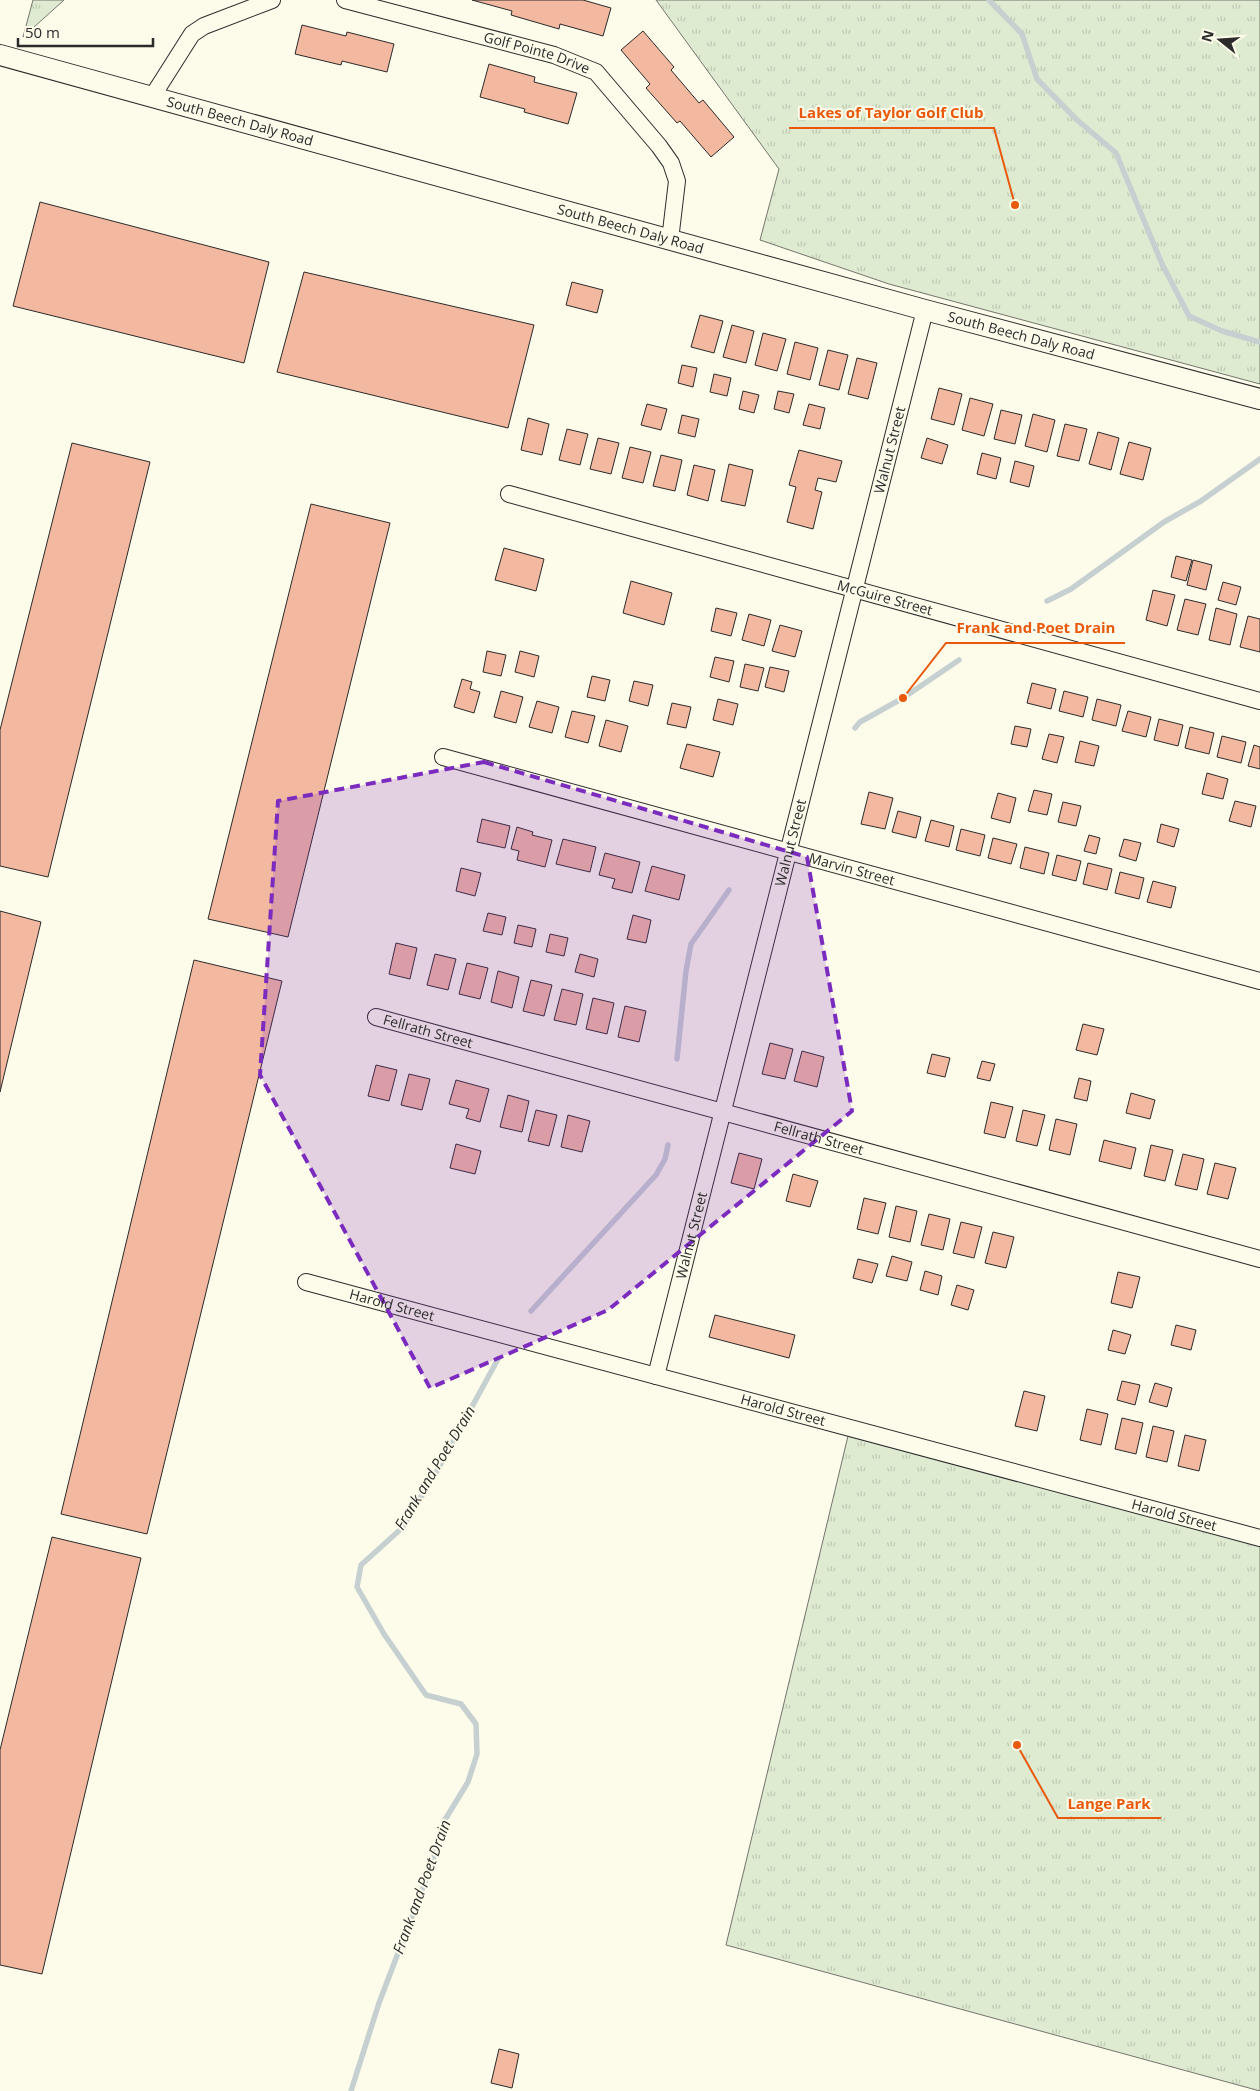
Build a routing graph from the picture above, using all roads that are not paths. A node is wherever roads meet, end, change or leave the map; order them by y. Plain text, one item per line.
1 (272, 0) edge
2 (345, 0) edge
3 (0, 55) edge
4 (152, 97) junction
5 (670, 240) junction
6 (925, 310) junction
7 (1260, 399) edge
8 (509, 494) dead end
9 (854, 590) junction
10 (1260, 701) edge
11 (442, 758) dead end
12 (788, 852) junction
13 (1260, 981) edge
14 (376, 1017) dead end
15 (723, 1112) junction
16 (1260, 1259) edge
17 (306, 1282) dead end
18 (656, 1376) junction
19 (1260, 1538) edge

1 - 4 street
2 - 5 street, Golf Pointe Drive
3 - 4 street, South Beech Daly Road
4 - 5 street, South Beech Daly Road
5 - 6 street, South Beech Daly Road
6 - 7 street, South Beech Daly Road
6 - 9 street, Walnut Street
8 - 9 street, McGuire Street
9 - 10 street, McGuire Street
9 - 12 street, Walnut Street
11 - 12 street, Marvin Street
12 - 13 street, Marvin Street
12 - 15 street, Walnut Street
14 - 15 street, Fellrath Street
15 - 16 street, Fellrath Street
15 - 18 street, Walnut Street
17 - 18 street, Harold Street
18 - 19 street, Harold Street

